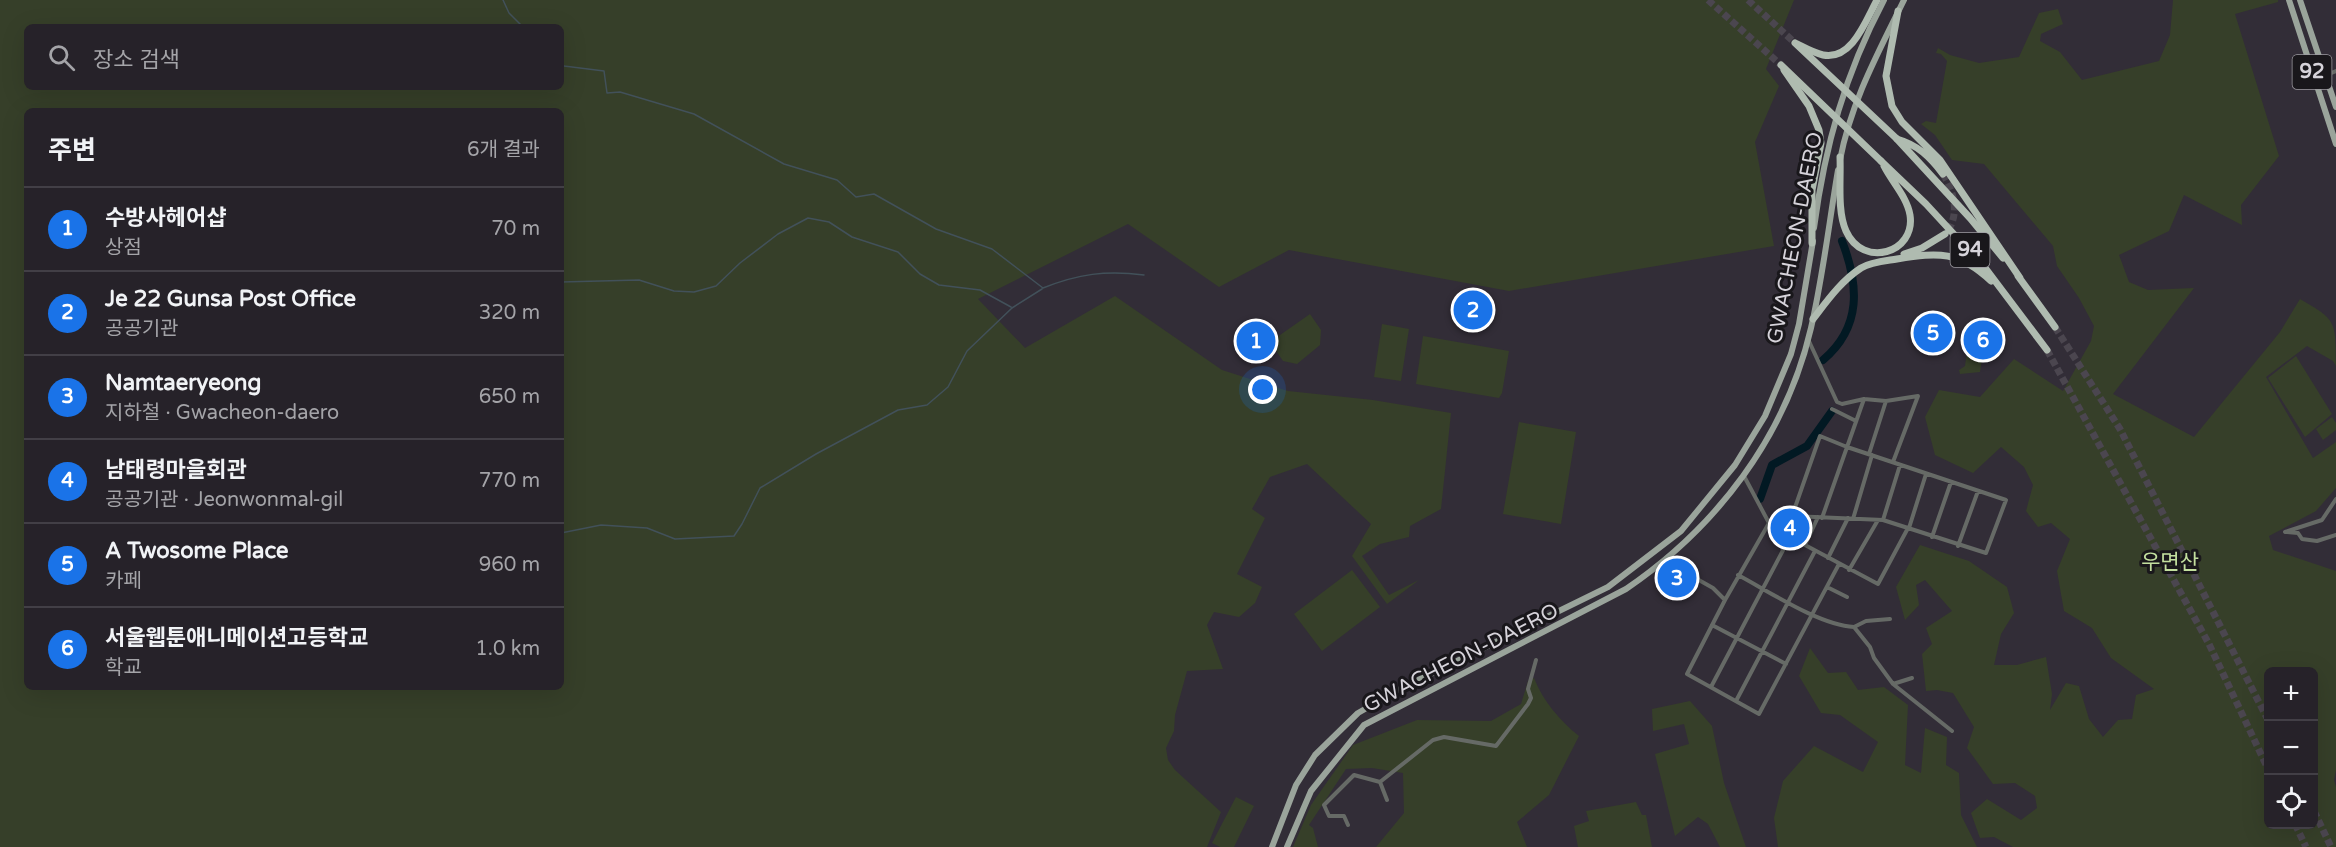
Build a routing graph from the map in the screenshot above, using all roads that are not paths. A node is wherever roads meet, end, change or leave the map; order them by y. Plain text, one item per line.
1 (1877, 0) edge
2 (1884, 0) edge
3 (1904, 0) edge
4 (2289, 0) edge
5 (2300, 0) edge
6 (1898, 11) junction
7 (2336, 71) edge
8 (2325, 75) junction
9 (2336, 107) edge
10 (1897, 139) junction
11 (2336, 144) edge
12 (1840, 158) junction
13 (1881, 161) junction
14 (1943, 174) tunnel mouth
15 (1945, 234) dead end
16 (1812, 243) junction
17 (1872, 263) junction
18 (2020, 278) junction
19 (2006, 295) junction
20 (1813, 319) junction
21 (1799, 324) junction
22 (2055, 327) tunnel mouth
23 (1811, 329) junction
24 (1808, 339) junction
25 (2047, 350) tunnel mouth
26 (1864, 399) junction
27 (1886, 401) junction
28 (1832, 409) dead end
29 (1856, 421) junction
30 (1847, 447) junction
31 (1871, 455) junction
32 (1893, 462) junction
33 (1735, 465) junction
34 (1900, 465) junction
35 (1926, 474) junction
36 (1744, 476) junction
37 (1951, 482) junction
38 (1978, 491) junction
39 (2336, 499) edge
40 (1792, 516) junction
41 (1820, 517) junction
42 (1850, 519) junction
43 (1880, 520) junction
44 (1769, 523) junction
45 (1908, 528) junction
46 (2336, 535) edge
47 (1790, 537) junction
48 (1932, 537) junction
49 (1805, 545) junction
50 (1958, 546) junction
51 (1815, 550) junction
52 (1828, 558) junction
53 (1665, 561) junction
54 (1839, 564) junction
55 (1849, 570) junction
56 (1738, 575) junction
57 (1827, 586) junction
58 (1763, 588) junction
59 (1846, 597) dead end
60 (1725, 600) junction
61 (1788, 601) junction
62 (1812, 614) junction
63 (1890, 619) dead end
64 (1712, 625) junction
65 (1529, 626) junction
66 (1854, 627) junction
67 (1534, 638) junction
68 (1737, 638) junction
69 (1762, 651) junction
70 (1536, 660) dead end
71 (1786, 664) junction
72 (1912, 678) dead end
73 (1893, 684) junction
74 (1711, 687) junction
75 (1531, 698) junction
76 (1736, 701) junction
77 (1534, 705) dead end
78 (1952, 731) dead end
79 (1380, 782) junction
80 (1387, 800) dead end
81 (1348, 825) dead end
82 (1272, 847) edge
83 (1287, 847) edge

1 - 10 highway, 94, bridge
2 - 16 main road, GWACHEON-DAERO
3 - 6 main road, GWACHEON-DAERO
4 - 11 main road, 92
5 - 8 main road, 92
6 - 12 main road, GWACHEON-DAERO
6 - 18 highway
7 - 8 street
8 - 9 main road, 92
10 - 14 highway
10 - 18 highway, 94
12 - 13 highway
12 - 20 main road, GWACHEON-DAERO
13 - 16 highway, 94, bridge
13 - 19 highway, 94
15 - 17 highway
16 - 21 main road, GWACHEON-DAERO
17 - 19 highway
17 - 20 highway
18 - 22 highway, 94
19 - 25 highway, 94
20 - 23 main road, GWACHEON-DAERO
21 - 23 main road
21 - 33 main road, GWACHEON-DAERO
23 - 24 main road, GWACHEON-DAERO
24 - 26 street, GWACHEON-DAERO
24 - 36 main road, GWACHEON-DAERO
26 - 27 street, GWACHEON-DAERO
26 - 29 street
27 - 31 street
27 - 32 street, GWACHEON-DAERO
28 - 29 street
29 - 30 street
30 - 31 street
30 - 40 street
30 - 41 street
31 - 32 street
31 - 42 street
32 - 34 street
33 - 36 main road
33 - 65 main road, GWACHEON-DAERO
34 - 35 street
34 - 43 street
35 - 37 street
35 - 45 street
36 - 44 street
36 - 53 main road, GWACHEON-DAERO
37 - 38 street
37 - 48 street
38 - 50 street
38 - 50 street
39 - 46 street
40 - 41 street
40 - 44 street
41 - 42 street
41 - 49 street
42 - 43 street
42 - 52 street
43 - 45 street
43 - 55 street
44 - 47 street
44 - 56 street
45 - 48 street
45 - 55 street
47 - 49 street
47 - 58 street
48 - 50 street
49 - 51 street
51 - 52 street
51 - 61 street
52 - 54 street
53 - 60 street
53 - 67 main road, GWACHEON-DAERO
54 - 55 street
54 - 57 street
56 - 58 street
56 - 60 street
57 - 59 street
57 - 62 street
58 - 61 street
58 - 68 street
60 - 64 street
61 - 62 street
61 - 69 street
62 - 66 street
62 - 71 street
63 - 66 street
64 - 68 street
64 - 74 street
65 - 67 main road
65 - 82 main road, GWACHEON-DAERO
66 - 73 street
67 - 83 main road, GWACHEON-DAERO
68 - 69 street
68 - 74 street
69 - 71 street
69 - 76 street
70 - 75 street
71 - 76 street
72 - 73 street
73 - 78 street
74 - 76 street
75 - 77 street
75 - 79 street
79 - 80 street
79 - 81 street

